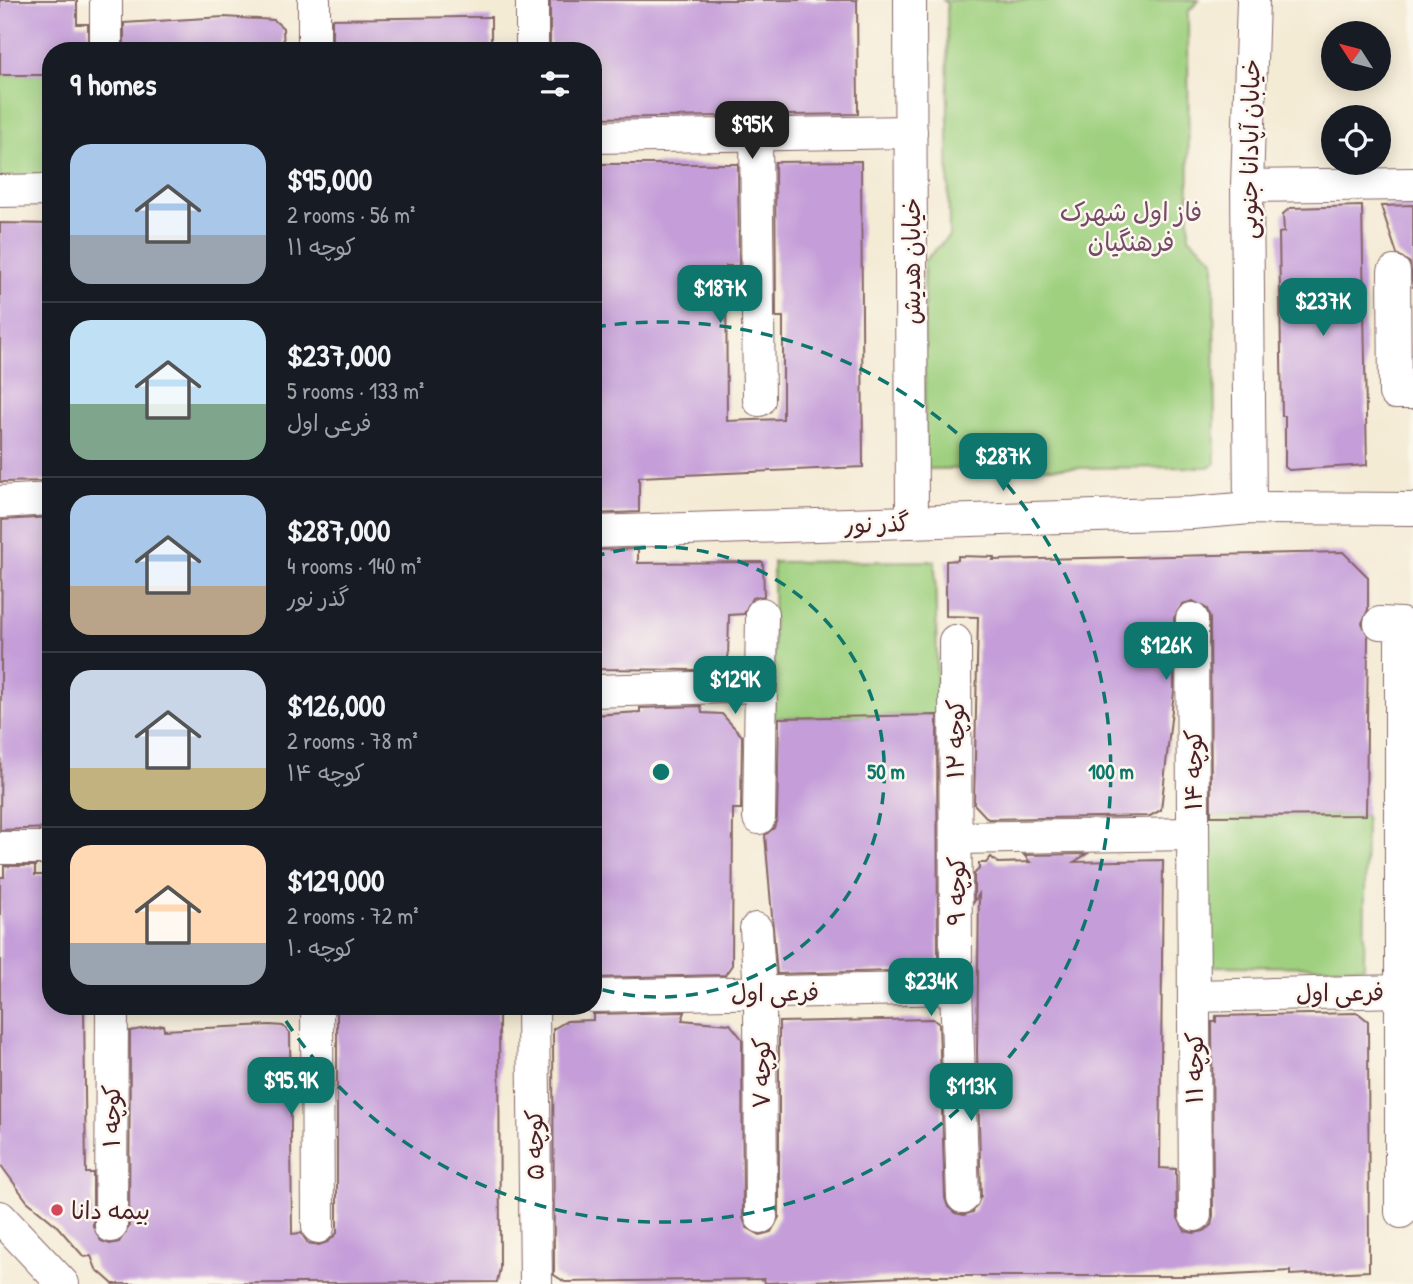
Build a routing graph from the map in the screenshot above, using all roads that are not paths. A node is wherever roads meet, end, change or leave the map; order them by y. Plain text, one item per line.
1 (106, 0) edge
2 (314, 0) edge
3 (532, 0) edge
4 (910, 0) edge
5 (1253, 0) edge
6 (106, 42) edge
7 (314, 42) edge
8 (532, 42) edge
9 (911, 132) junction
10 (756, 134) junction
11 (602, 137) edge
12 (1413, 184) edge
13 (1247, 186) junction
14 (42, 190) edge
15 (0, 191) edge
16 (1394, 272) dead end
17 (1404, 393) edge
18 (759, 400) dead end
19 (42, 500) edge
20 (0, 502) edge
21 (1250, 508) junction
22 (1413, 509) edge
23 (912, 522) junction
24 (602, 532) edge
25 (762, 614) dead end
26 (1192, 619) dead end
27 (1380, 623) dead end
28 (955, 641) dead end
29 (761, 686) junction
30 (602, 691) edge
31 (759, 818) dead end
32 (1193, 834) junction
33 (956, 838) junction
34 (1407, 841) edge
35 (0, 848) edge
36 (42, 848) edge
37 (1194, 921) joint
38 (756, 929) dead end
39 (956, 988) junction
40 (1401, 991) junction
41 (760, 992) junction
42 (602, 996) edge
43 (1194, 996) junction
44 (112, 1015) edge
45 (317, 1015) edge
46 (533, 1015) edge
47 (963, 1197) dead end
48 (1401, 1212) dead end
49 (1195, 1215) dead end
50 (0, 1217) edge
51 (761, 1217) dead end
52 (111, 1226) dead end
53 (318, 1227) dead end
54 (63, 1284) edge
55 (536, 1284) edge

1 - 6 street
2 - 7 street
3 - 8 street
4 - 9 street, خیابان هدیش
5 - 13 street, خیابان آپادانا جنوبی
9 - 10 street
9 - 23 street, خیابان هدیش
10 - 11 street
10 - 18 street
12 - 13 street
13 - 21 street, خیابان آپادانا جنوبی
14 - 15 street
16 - 17 street
19 - 20 street
21 - 22 street, گذر نور
21 - 23 street, گذر نور
23 - 24 street, گذر نور
25 - 29 street
26 - 32 street, کوچه ۱۴
27 - 34 street
28 - 33 street, کوچه ۱۲
29 - 30 street
29 - 31 street
32 - 33 street
32 - 37 street, کوچه ۱۴
33 - 39 street, کوچه ۹
34 - 40 street
35 - 36 street
37 - 43 street, کوچه ۱۱
38 - 41 street, کوچه ۷
39 - 41 street, فرعی اول
39 - 47 street, کوچه ۹
40 - 43 street, فرعی اول
40 - 48 street
41 - 42 street, فرعی اول
41 - 51 street, کوچه ۷
43 - 49 street, کوچه ۱۱
44 - 52 street, کوچه ۱
45 - 53 street
46 - 55 street, کوچه ۵
50 - 54 street

